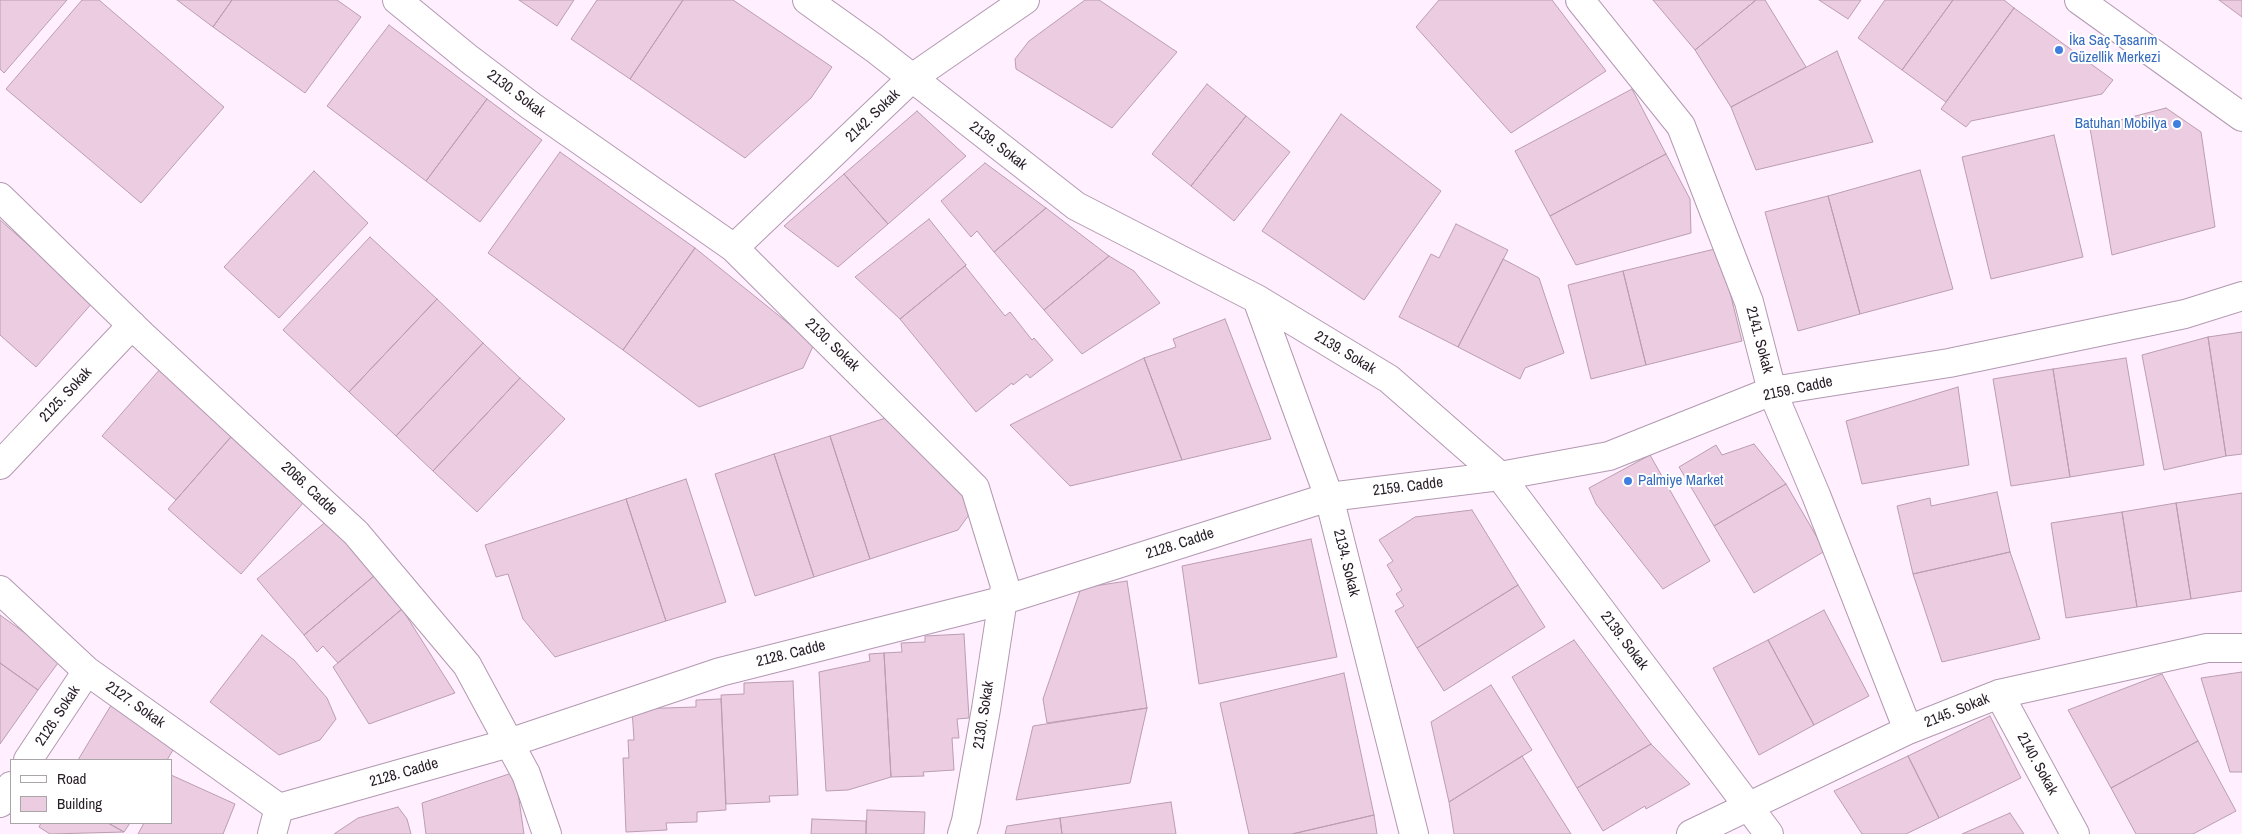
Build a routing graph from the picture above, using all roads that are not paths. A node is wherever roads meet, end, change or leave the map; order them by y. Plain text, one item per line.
1 (397, 0) edge
2 (807, 0) edge
3 (1025, 0) edge
4 (1580, 0) edge
5 (2078, 0) edge
6 (912, 78) junction
7 (2242, 117) edge
8 (0, 197) edge
9 (734, 248) junction
10 (2242, 296) edge
11 (1257, 299) junction
12 (132, 325) junction
13 (1772, 391) junction
14 (0, 465) edge
15 (1500, 476) junction
16 (1329, 497) junction
17 (0, 590) edge
18 (1001, 601) junction
19 (2242, 648) edge
20 (87, 671) junction
21 (1999, 694) junction
22 (1908, 730) junction
23 (509, 743) junction
24 (29, 759) edge
25 (10, 788) edge
26 (0, 803) edge
27 (1747, 806) junction
28 (279, 808) junction
29 (272, 834) edge
30 (547, 834) edge
31 (962, 834) edge
32 (1414, 834) edge
33 (1690, 834) edge
34 (1768, 834) edge
35 (2075, 834) edge

1 - 9 street, 2130. Sokak
2 - 6 street, 2139. Sokak
3 - 6 street, 2142. Sokak
4 - 13 street, 2141. Sokak
5 - 7 street
6 - 9 street, 2142. Sokak
6 - 11 street, 2139. Sokak
8 - 12 street, 2066. Cadde
9 - 18 street, 2130. Sokak
10 - 13 street, 2159. Cadde
11 - 15 street, 2139. Sokak
11 - 16 street, 2134. Sokak
12 - 14 street, 2125. Sokak
12 - 23 street, 2066. Cadde
13 - 15 street, 2159. Cadde
13 - 22 street, 2141. Sokak
15 - 16 street, 2159. Cadde
15 - 27 street, 2139. Sokak
16 - 18 street, 2128. Cadde
16 - 32 street, 2134. Sokak
17 - 20 street, 2127. Sokak
18 - 23 street, 2128. Cadde
18 - 31 street, 2130. Sokak
19 - 21 street, 2145. Sokak
20 - 24 street, 2126. Sokak
20 - 28 street, 2127. Sokak
21 - 22 street, 2145. Sokak
21 - 35 street, 2140. Sokak
22 - 27 street, 2145. Sokak
23 - 28 street, 2128. Cadde
23 - 30 street, 2066. Cadde
25 - 26 street
27 - 33 street, 2145. Sokak
27 - 34 street, 2139. Sokak
28 - 29 street

